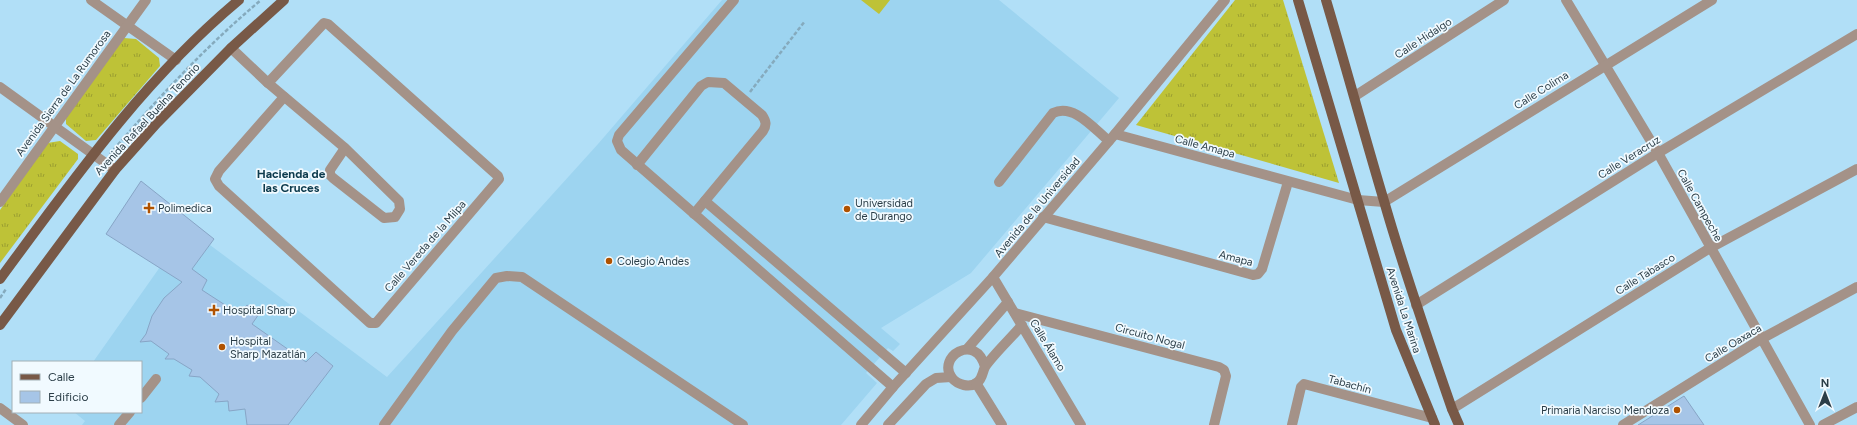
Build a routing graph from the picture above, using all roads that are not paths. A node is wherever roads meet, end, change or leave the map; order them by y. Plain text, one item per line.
1 (91, 0) edge
2 (146, 0) edge
3 (239, 0) edge
4 (284, 0) edge
5 (734, 0) edge
6 (1225, 0) edge
7 (1298, 0) edge
8 (1326, 0) edge
9 (1504, 0) edge
10 (1566, 0) edge
11 (1712, 0) edge
12 (126, 26) junction
13 (1857, 34) edge
14 (231, 48) junction
15 (176, 60) junction
16 (1605, 64) junction
17 (268, 83) junction
18 (0, 87) edge
19 (1355, 96) junction
20 (284, 97) junction
21 (53, 126) junction
22 (1112, 138) junction
23 (345, 148) junction
24 (1658, 153) junction
25 (92, 154) junction
26 (637, 165) junction
27 (1857, 169) edge
28 (115, 170) junction
29 (999, 182) dead end
30 (1288, 182) junction
31 (1358, 200) junction
32 (705, 201) junction
33 (0, 202) edge
34 (1384, 202) junction
35 (694, 214) junction
36 (1043, 217) junction
37 (1710, 248) junction
38 (993, 277) junction
39 (0, 278) edge
40 (1857, 287) edge
41 (1008, 302) junction
42 (1416, 305) junction
43 (1015, 313) junction
44 (0, 325) edge
45 (1022, 325) junction
46 (1761, 339) junction
47 (967, 349) junction
48 (985, 367) junction
49 (906, 373) junction
50 (951, 377) junction
51 (156, 380) dead end
52 (976, 383) junction
53 (893, 387) junction
54 (142, 397) edge
55 (1857, 407) edge
56 (0, 408) edge
57 (1452, 409) junction
58 (129, 413) edge
59 (1434, 422) edge
60 (23, 425) edge
61 (119, 425) edge
62 (384, 425) edge
63 (743, 425) edge
64 (861, 425) edge
65 (888, 425) edge
66 (1002, 425) edge
67 (1081, 425) edge
68 (1214, 425) edge
69 (1292, 425) edge
70 (1459, 425) edge
71 (1624, 425) edge
72 (1810, 425) edge
73 (1823, 425) edge

1 - 12 street
2 - 12 street, Avenida Sierra de La Rumorosa
3 - 15 main road, Avenida Rafael Buelna Tenorio
4 - 14 main road, Avenida Rafael Buelna Tenorio
5 - 26 street
6 - 22 street, Avenida de la Universidad
7 - 31 main road, Avenida La Marina
8 - 19 main road, Avenida La Marina
9 - 19 street, Calle Hidalgo
10 - 16 street, Calle Campeche
11 - 16 street, Calle Colima
12 - 15 street
12 - 21 street, Avenida Sierra de La Rumorosa
13 - 24 street, Calle Veracruz
14 - 17 street
14 - 28 main road, Avenida Rafael Buelna Tenorio
15 - 25 main road, Avenida Rafael Buelna Tenorio
16 - 24 street, Calle Campeche
16 - 34 street, Calle Colima
17 - 20 street
17 - 20 street, Calle Vereda de la Milpa
18 - 21 street
19 - 34 main road, Avenida La Marina
20 - 23 street
21 - 25 street
21 - 33 street, Avenida Sierra de La Rumorosa
22 - 29 street
22 - 30 street, Calle Amapa
22 - 36 street, Avenida de la Universidad
23 - 23 street
24 - 37 street, Calle Campeche
24 - 42 street, Calle Veracruz
25 - 28 street
25 - 39 main road, Avenida Rafael Buelna Tenorio
26 - 32 street
26 - 35 street
27 - 37 street, Calle Tabasco
28 - 44 main road, Avenida Rafael Buelna Tenorio
30 - 31 street
30 - 36 street, Amapa
31 - 34 street
31 - 59 main road, Avenida La Marina
32 - 35 street
32 - 49 street
34 - 42 main road, Avenida La Marina
35 - 53 street
36 - 38 street, Avenida de la Universidad
37 - 46 street, Calle Campeche
37 - 57 street, Calle Tabasco
38 - 41 street, Calle Álamo
38 - 49 street, Avenida de la Universidad
40 - 46 street, Calle Oaxaca
41 - 43 street, Calle Álamo
41 - 47 street
42 - 57 main road, Avenida La Marina
43 - 45 street, Calle Álamo
43 - 68 street, Circuito Nogal
45 - 48 street
45 - 67 street, Calle Álamo
46 - 71 street, Calle Oaxaca
46 - 72 street, Calle Campeche
47 - 48 street
47 - 50 street
48 - 52 street
49 - 53 street, Avenida de la Universidad
50 - 52 street
50 - 65 street
51 - 54 street
52 - 66 street
53 - 64 street, Avenida de la Universidad
55 - 73 street
56 - 60 street
57 - 70 main road, Avenida La Marina
58 - 61 street
59 - 69 street, Tabachín
62 - 63 street

